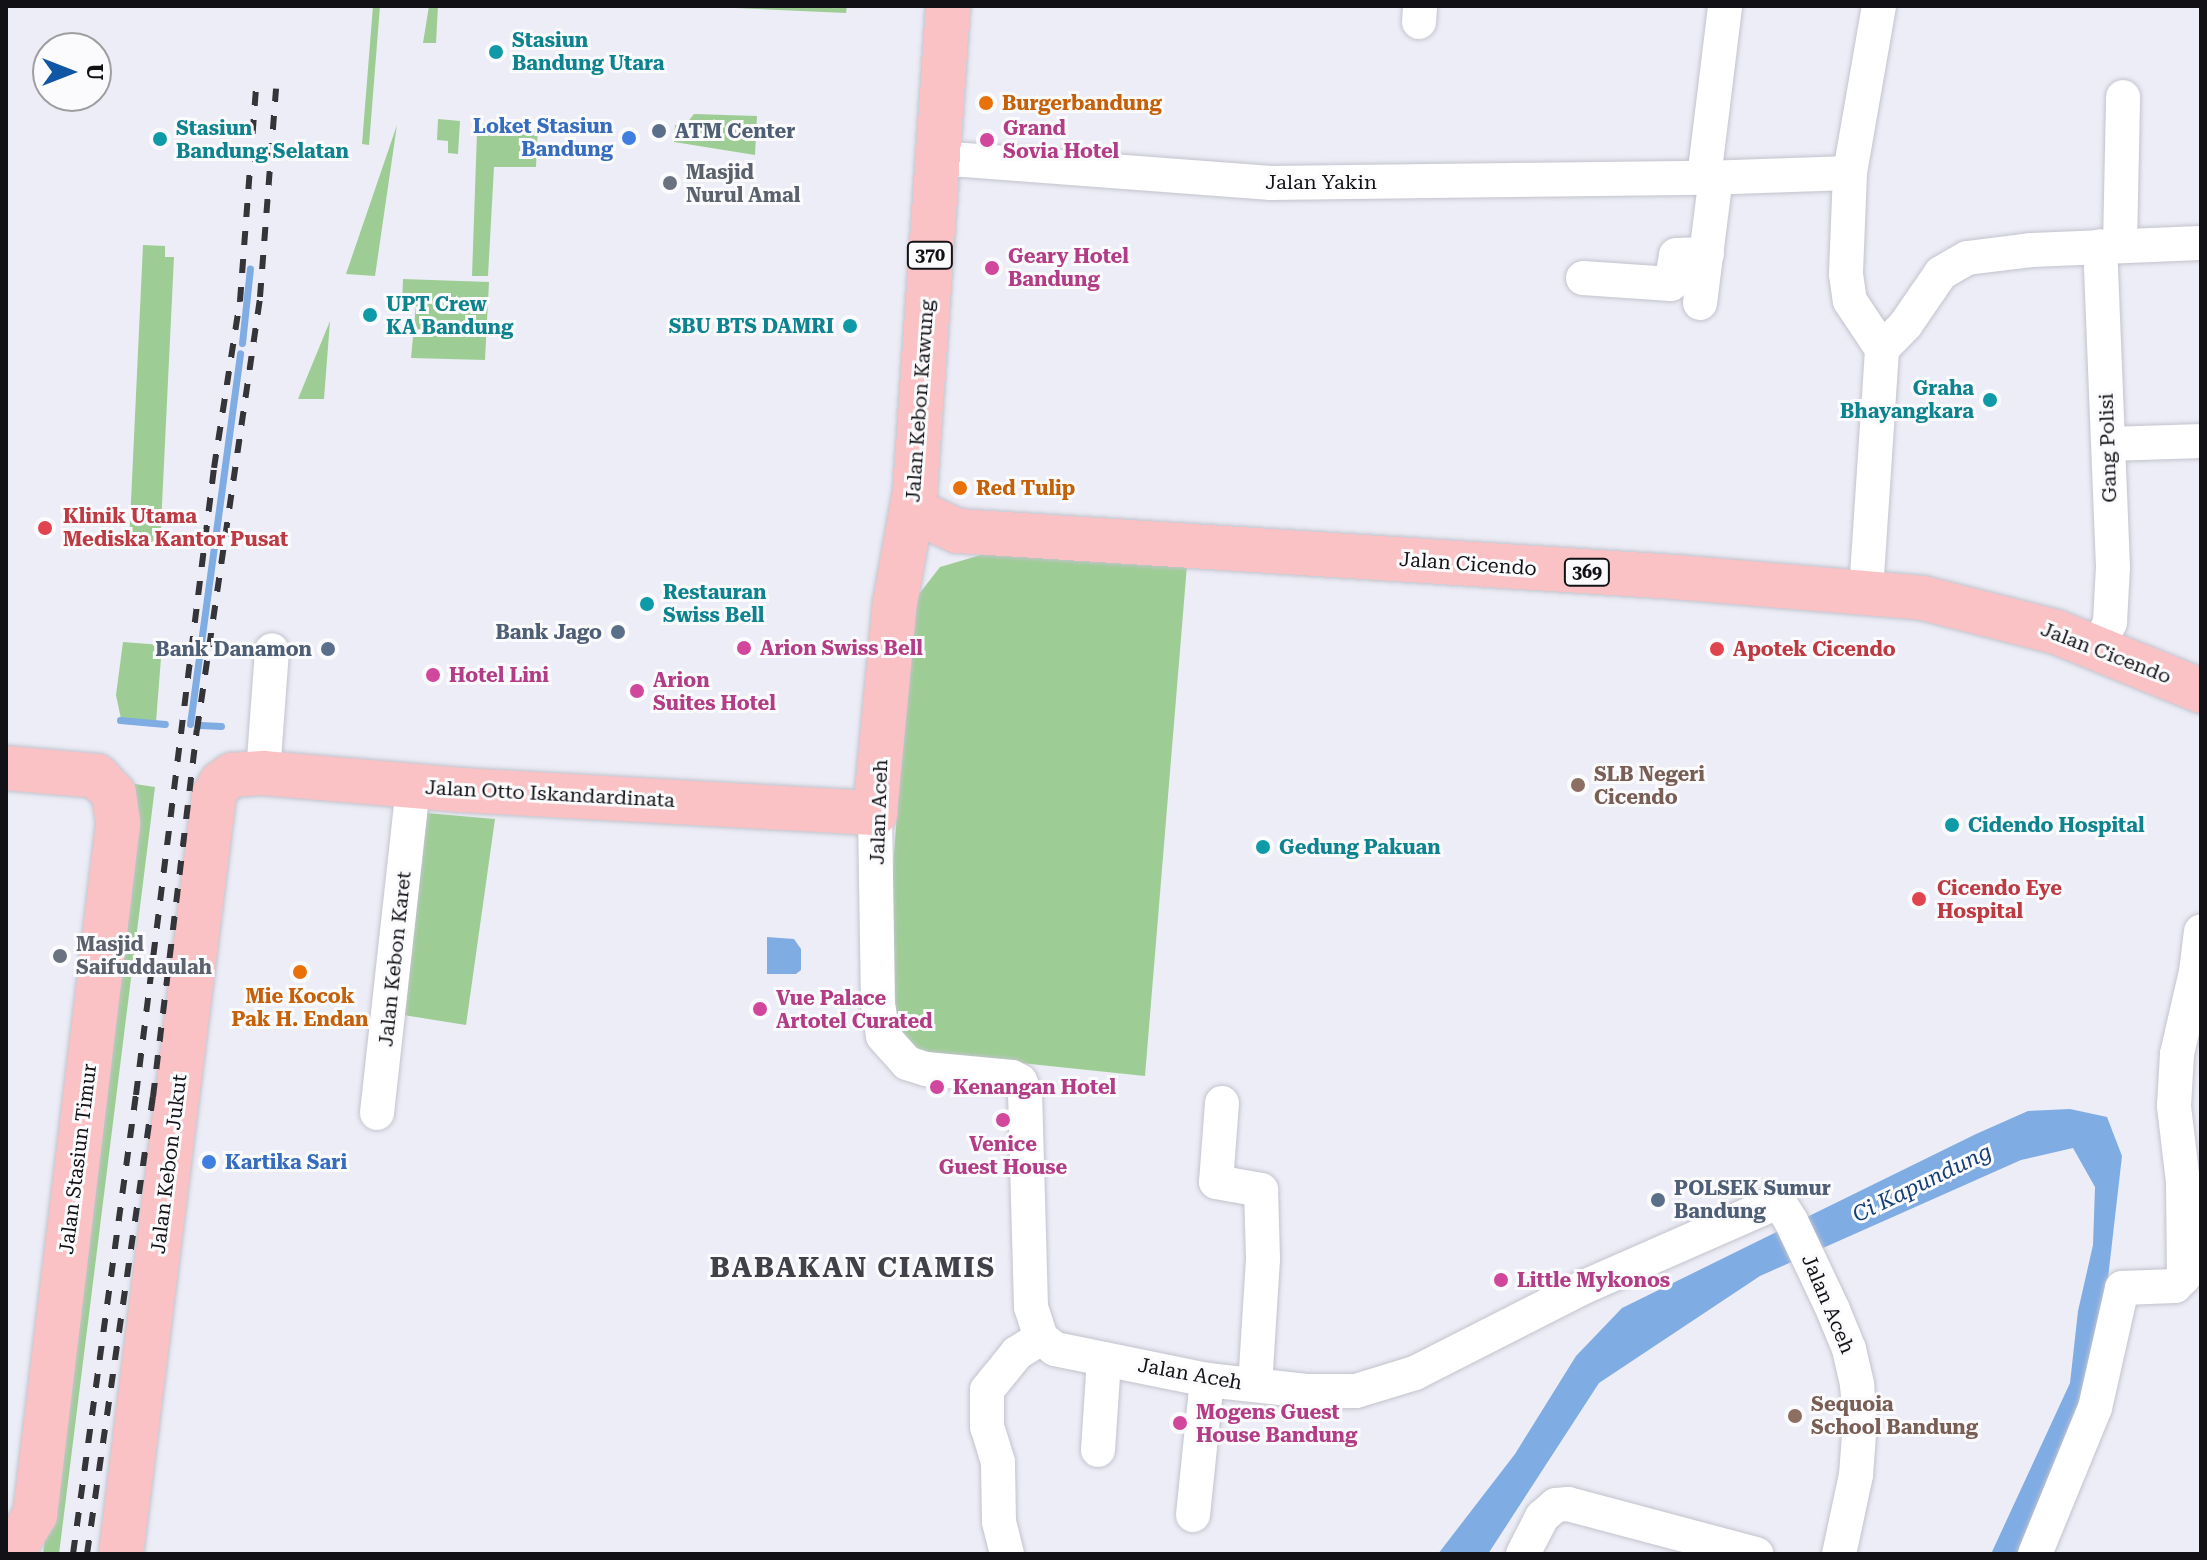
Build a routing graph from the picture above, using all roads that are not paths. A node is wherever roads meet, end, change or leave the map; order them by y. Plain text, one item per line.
1 (948, 6) edge
2 (1725, 6) edge
3 (1879, 6) edge
4 (2123, 97) dead end
5 (938, 158) junction
6 (1850, 173) junction
7 (1710, 178) junction
8 (2201, 243) edge
9 (2110, 246) junction
10 (1707, 254) junction
11 (1583, 278) dead end
12 (1700, 303) dead end
13 (1882, 349) junction
14 (2201, 441) edge
15 (2109, 444) junction
16 (914, 504) junction
17 (958, 531) junction
18 (1866, 591) junction
19 (895, 603) junction
20 (2098, 648) junction
21 (272, 650) dead end
22 (2201, 691) edge
23 (6, 768) edge
24 (245, 776) junction
25 (412, 795) junction
26 (875, 813) junction
27 (2201, 931) edge
28 (1222, 1103) dead end
29 (377, 1113) dead end
30 (1041, 1338) junction
31 (1104, 1359) junction
32 (1207, 1380) junction
33 (1255, 1385) junction
34 (1098, 1450) dead end
35 (23, 1479) edge
36 (1193, 1515) dead end
37 (11, 1554) edge
38 (121, 1554) edge
39 (1007, 1554) edge
40 (1523, 1554) edge
41 (1756, 1554) edge
42 (1839, 1554) edge
43 (2035, 1554) edge

1 - 5 main road, Jalan Kebon Kawung / 370
2 - 7 street
3 - 6 street
4 - 9 street, Gang Polisi
5 - 7 street, Jalan Yakin
5 - 16 main road, Jalan Kebon Kawung / 370
6 - 7 street, Jalan Yakin
6 - 13 street
7 - 10 street
8 - 9 street
9 - 13 street
9 - 15 street, Gang Polisi
10 - 11 street
10 - 12 street
13 - 18 street
14 - 15 street
15 - 20 street, Gang Polisi
16 - 17 main road, Jalan Cicendo / 369
16 - 19 main road, Jalan Kebon Kawung
17 - 18 main road, Jalan Cicendo / 369
17 - 19 main road
18 - 20 main road, Jalan Cicendo / 369
19 - 26 main road, Jalan Aceh
20 - 22 main road, Jalan Cicendo / 369
21 - 24 street
23 - 35 main road, Jalan Stasiun Timur
24 - 25 main road, Jalan Otto Iskandardinata
24 - 38 main road, Jalan Kebon Jukut
25 - 26 main road, Jalan Otto Iskandardinata
25 - 29 street, Jalan Kebon Karet
26 - 30 street, Jalan Aceh
27 - 43 street
28 - 33 street
30 - 31 street, Jalan Aceh
30 - 39 street
31 - 32 street, Jalan Aceh
31 - 34 street
32 - 33 street, Jalan Aceh
32 - 36 street
33 - 42 street, Jalan Aceh
35 - 37 main road, Jalan Stasiun Timur
40 - 41 street

